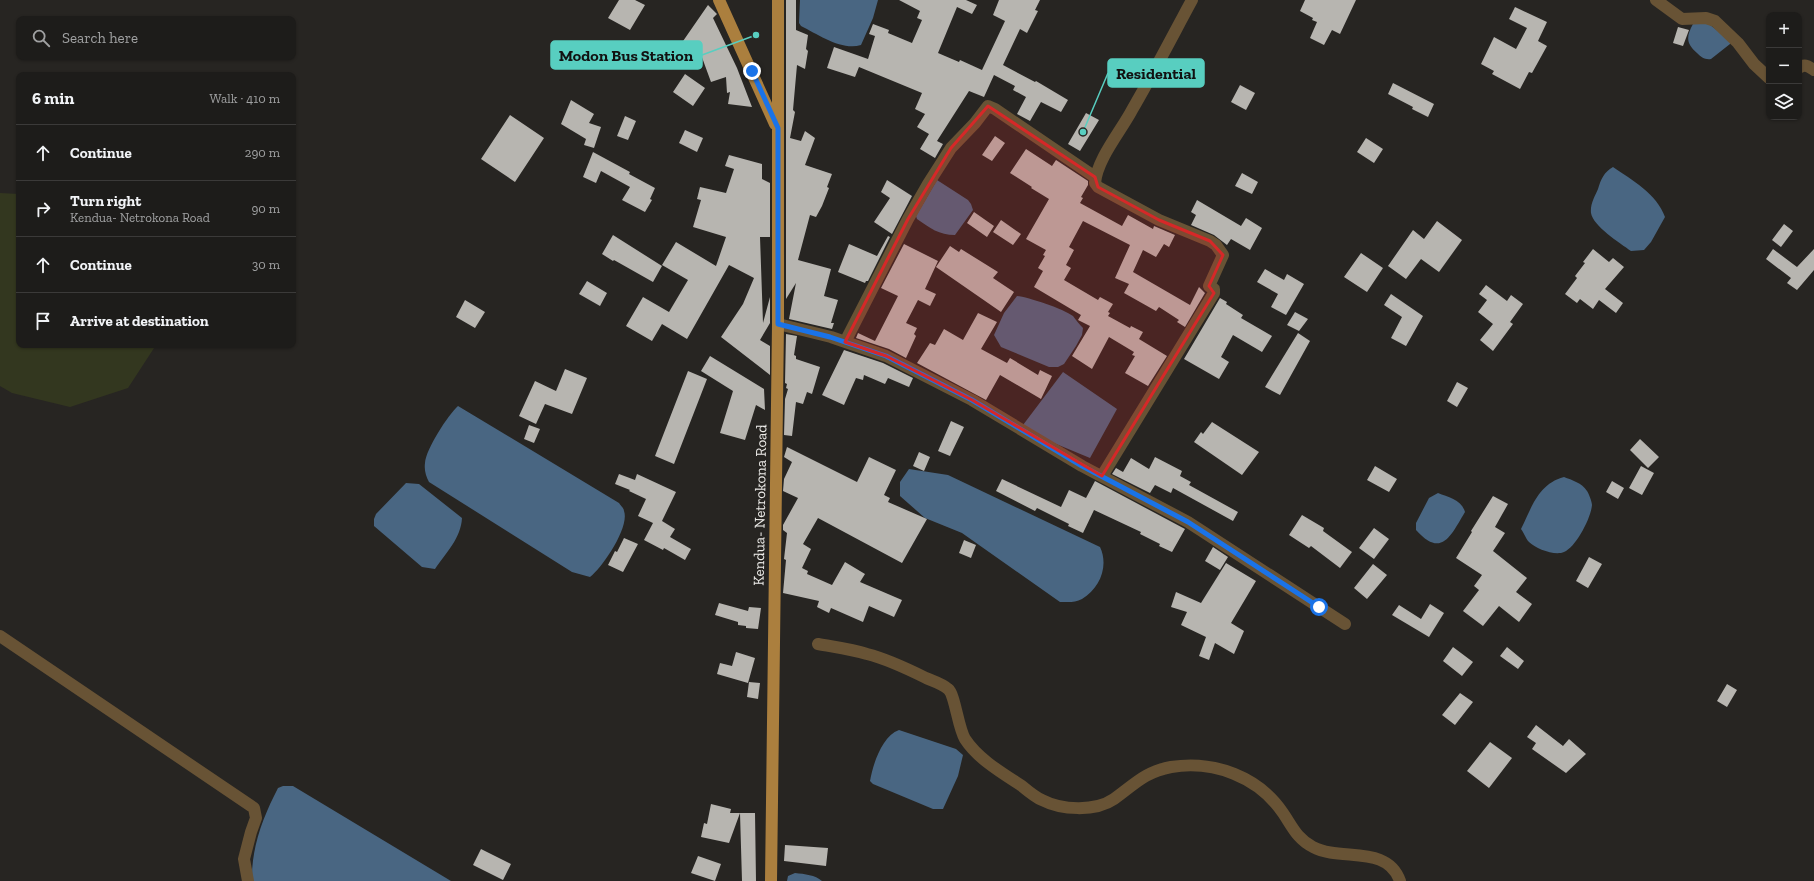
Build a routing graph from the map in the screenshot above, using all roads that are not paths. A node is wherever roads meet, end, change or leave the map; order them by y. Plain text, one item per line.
1 (719, 0) edge
2 (778, 0) edge
3 (1192, 0) edge
4 (1656, 0) edge
5 (1802, 66) edge
6 (1814, 70) edge
7 (1766, 75) edge
8 (778, 128) junction
9 (1095, 177) junction
10 (778, 324) junction
11 (844, 342) junction
12 (1102, 476) junction
13 (1345, 624) dead end
14 (0, 636) edge
15 (818, 644) dead end
16 (248, 881) edge
17 (771, 881) edge
18 (1400, 881) edge

1 - 8 main road
2 - 8 main road, Kendua- Netrokona Road
3 - 9 street
4 - 7 street
5 - 6 street
8 - 10 main road, Kendua- Netrokona Road
9 - 11 street
9 - 12 street
10 - 11 street
10 - 17 main road, Kendua- Netrokona Road
11 - 12 street
12 - 13 street
14 - 16 street
15 - 18 street

